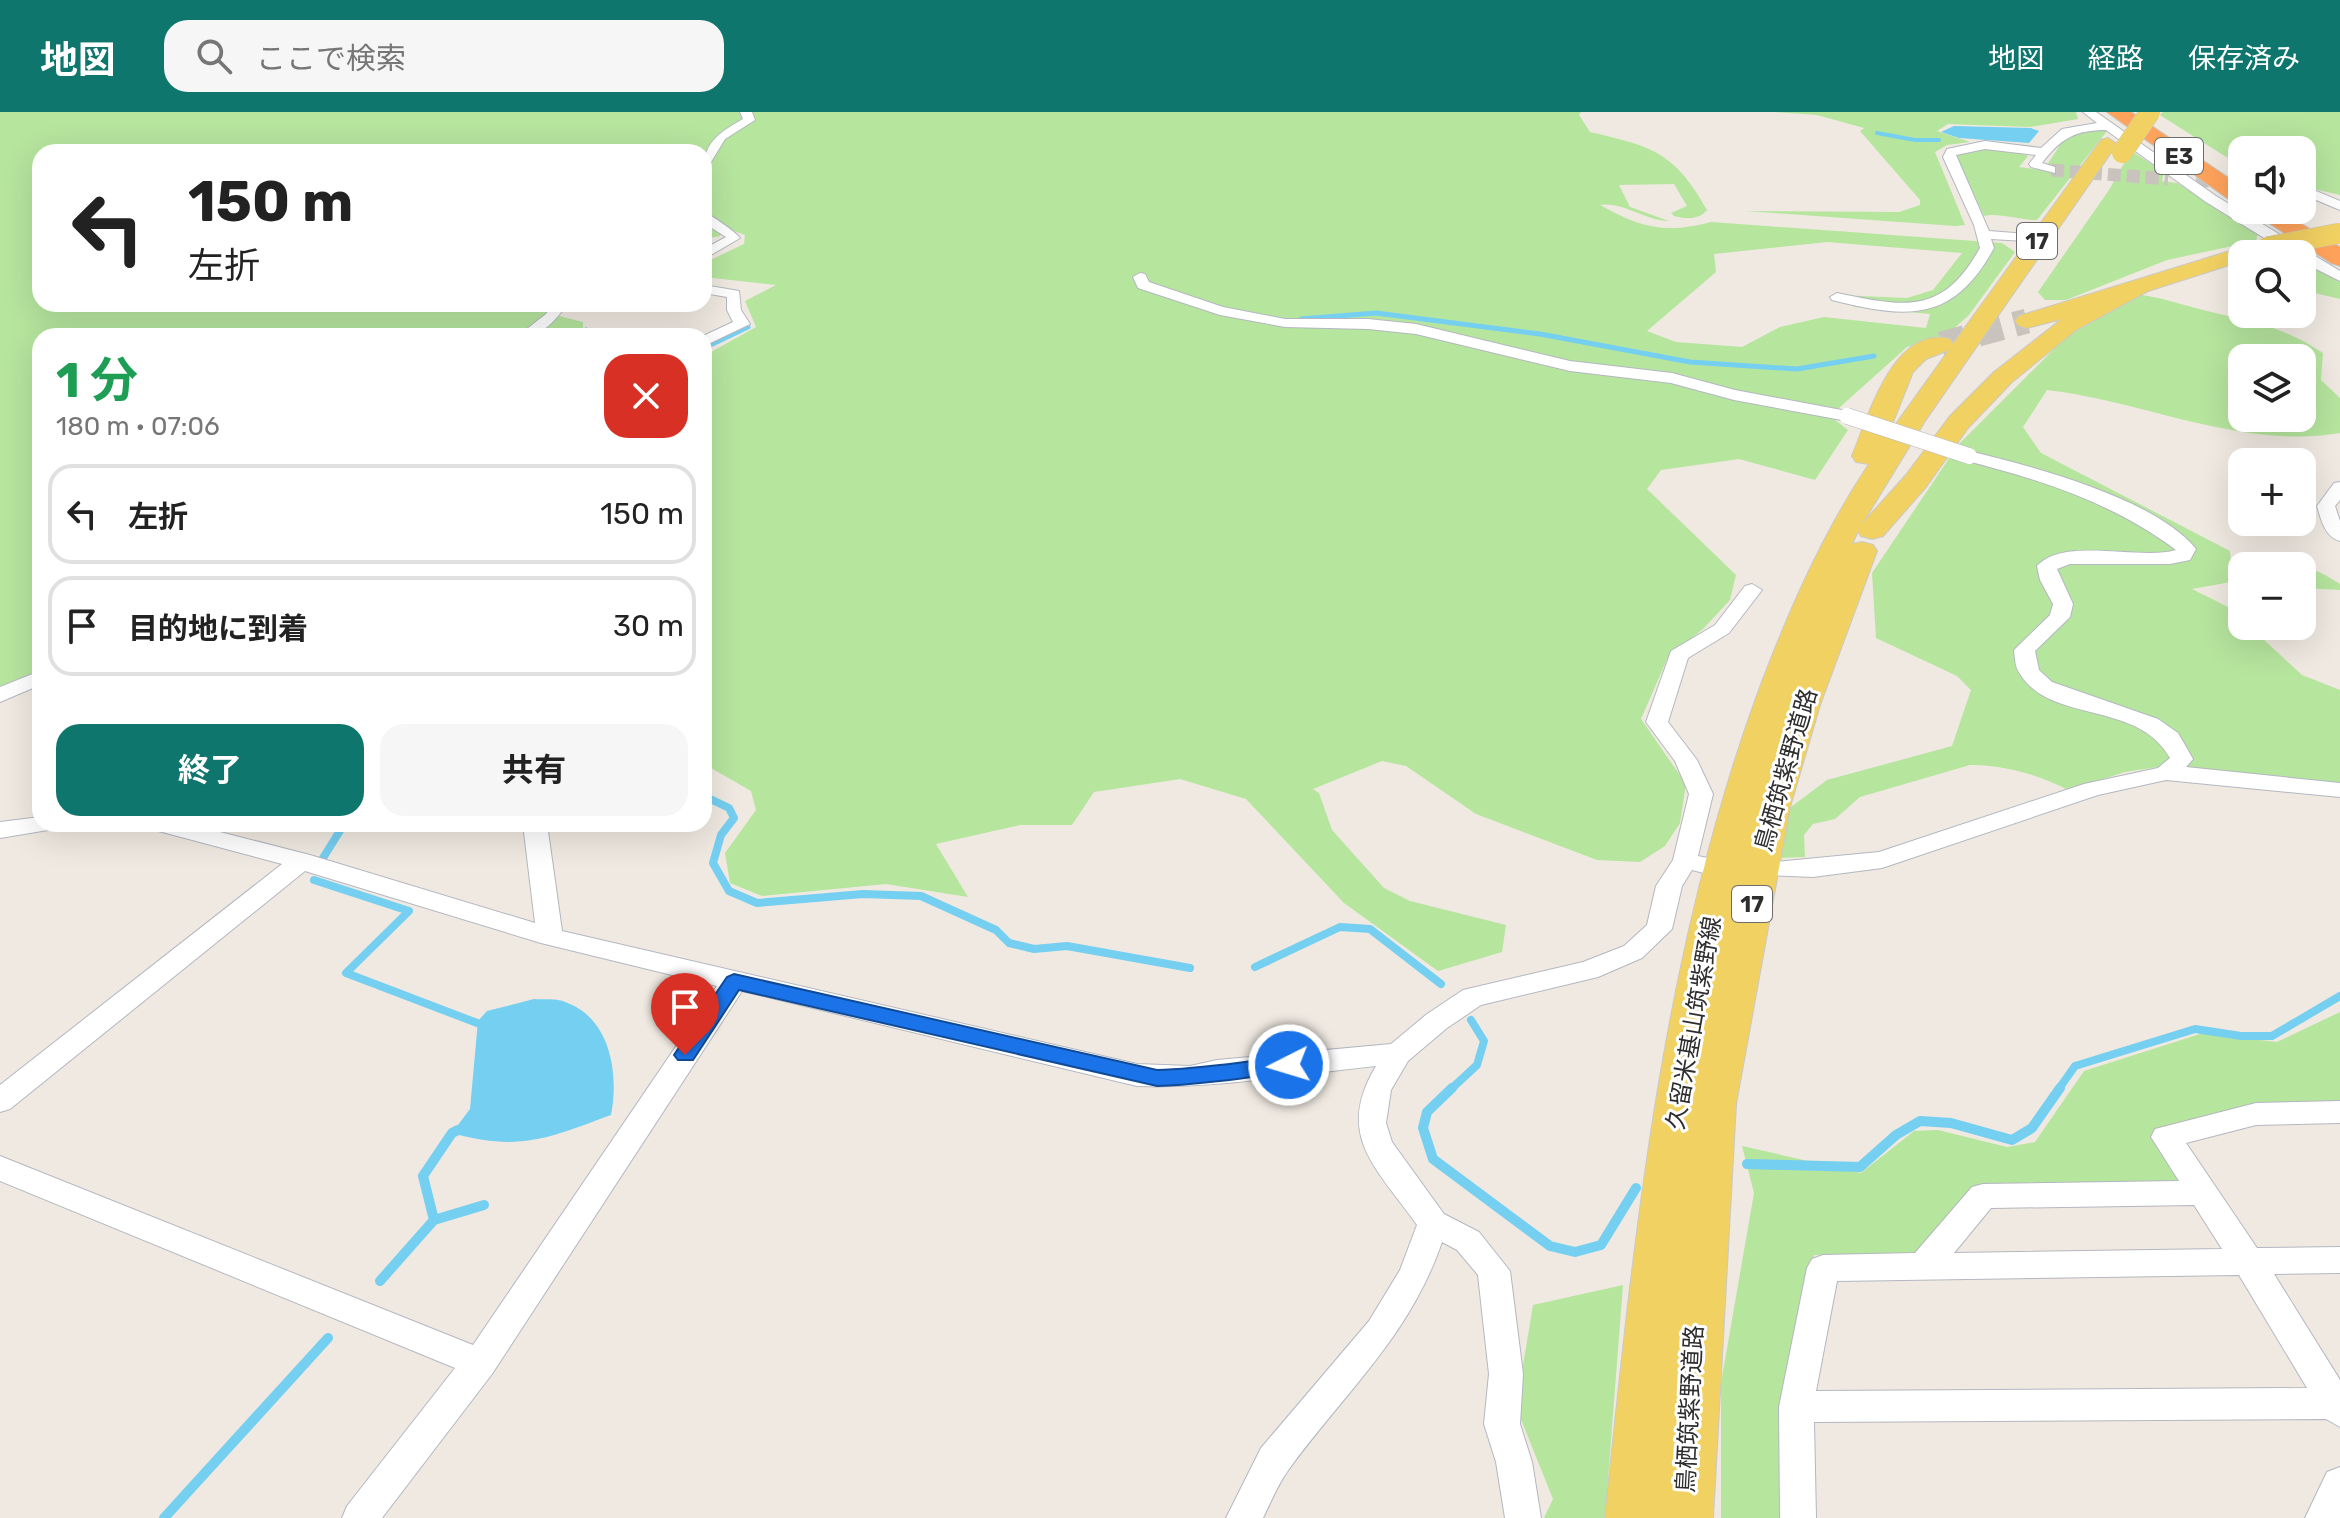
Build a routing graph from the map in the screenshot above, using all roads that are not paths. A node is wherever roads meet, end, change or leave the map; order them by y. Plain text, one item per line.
1 (746, 112) edge
2 (2089, 112) edge
3 (2132, 112) edge
4 (2140, 112) edge
5 (2154, 119) edge
6 (2115, 134) edge
7 (712, 151) edge
8 (2044, 152) junction
9 (2228, 164) tunnel mouth
10 (2051, 170) dead end
11 (2228, 171) tunnel mouth
12 (2168, 179) tunnel mouth
13 (2189, 180) junction
14 (2228, 191) tunnel mouth
15 (2316, 195) edge
16 (2340, 206) edge
17 (2316, 213) edge
18 (712, 224) edge
19 (2284, 224) edge
20 (2313, 224) edge
21 (2340, 226) edge
22 (2340, 233) edge
23 (1983, 234) junction
24 (2040, 239) junction
25 (2279, 240) edge
26 (2340, 240) edge
27 (712, 250) edge
28 (2340, 258) edge
29 (2316, 263) edge
30 (1140, 277) dead end
31 (2340, 277) edge
32 (2144, 284) junction
33 (712, 290) edge
34 (1837, 297) dead end
35 (554, 312) edge
36 (2027, 321) tunnel mouth
37 (537, 328) edge
38 (712, 337) edge
39 (1941, 344) tunnel mouth
40 (2340, 487) edge
41 (1852, 532) junction
42 (2340, 535) edge
43 (1752, 590) dead end
44 (32, 681) edge
45 (0, 695) edge
46 (2166, 773) junction
47 (2340, 790) edge
48 (32, 826) edge
49 (0, 830) edge
50 (190, 832) edge
51 (536, 832) edge
52 (301, 861) junction
53 (1775, 869) dead end
54 (550, 937) junction
55 (734, 982) junction
56 (1398, 1054) junction
57 (0, 1101) edge
58 (2340, 1112) edge
59 (0, 1168) edge
60 (2202, 1193) junction
61 (1433, 1223) junction
62 (2340, 1260) edge
63 (2248, 1261) junction
64 (1924, 1266) junction
65 (480, 1363) junction
66 (2338, 1405) edge
67 (1796, 1407) junction
68 (2340, 1484) edge
69 (360, 1518) edge
70 (1244, 1518) edge
71 (1523, 1518) edge
72 (1634, 1518) edge
73 (1684, 1518) edge
74 (1798, 1518) edge
75 (2323, 1518) edge

1 - 7 street
2 - 6 street
3 - 6 main road, 鳥栖筑紫野道路 / 17
4 - 5 highway, E3
5 - 6 main road, 鳥栖筑紫野道路 / 17, bridge
5 - 9 highway
5 - 11 highway, E3
6 - 8 street
6 - 13 street
6 - 14 highway, E3
6 - 24 main road, 鳥栖筑紫野道路 / 17
6 - 41 main road, 鳥栖筑紫野道路 / 17
8 - 10 street
8 - 23 street
12 - 13 street
13 - 25 street
15 - 16 street
17 - 21 highway
18 - 27 street
19 - 28 highway
20 - 26 highway
22 - 32 main road, 17, bridge
23 - 24 street
23 - 34 street
24 - 41 main road, 鳥栖筑紫野道路 / 17
29 - 31 street
30 - 46 street, bridge
32 - 36 main road, 17
32 - 41 main road, 17
33 - 38 street
35 - 37 street
39 - 41 main road, 17
40 - 42 street
41 - 72 main road, 久留米基山筑紫野線 / 17
41 - 73 main road, 鳥栖筑紫野道路 / 17
43 - 56 street
44 - 45 street
46 - 47 street
46 - 53 street
48 - 49 street
50 - 52 street
51 - 54 street
52 - 54 street
52 - 57 street
54 - 55 street
55 - 56 street
55 - 65 street
56 - 61 street
58 - 60 street
59 - 65 street
60 - 63 street
60 - 64 street
61 - 70 street
61 - 71 street
62 - 63 street
63 - 64 street
63 - 66 street
64 - 67 street
65 - 69 street
66 - 67 street
67 - 74 street
68 - 75 street

